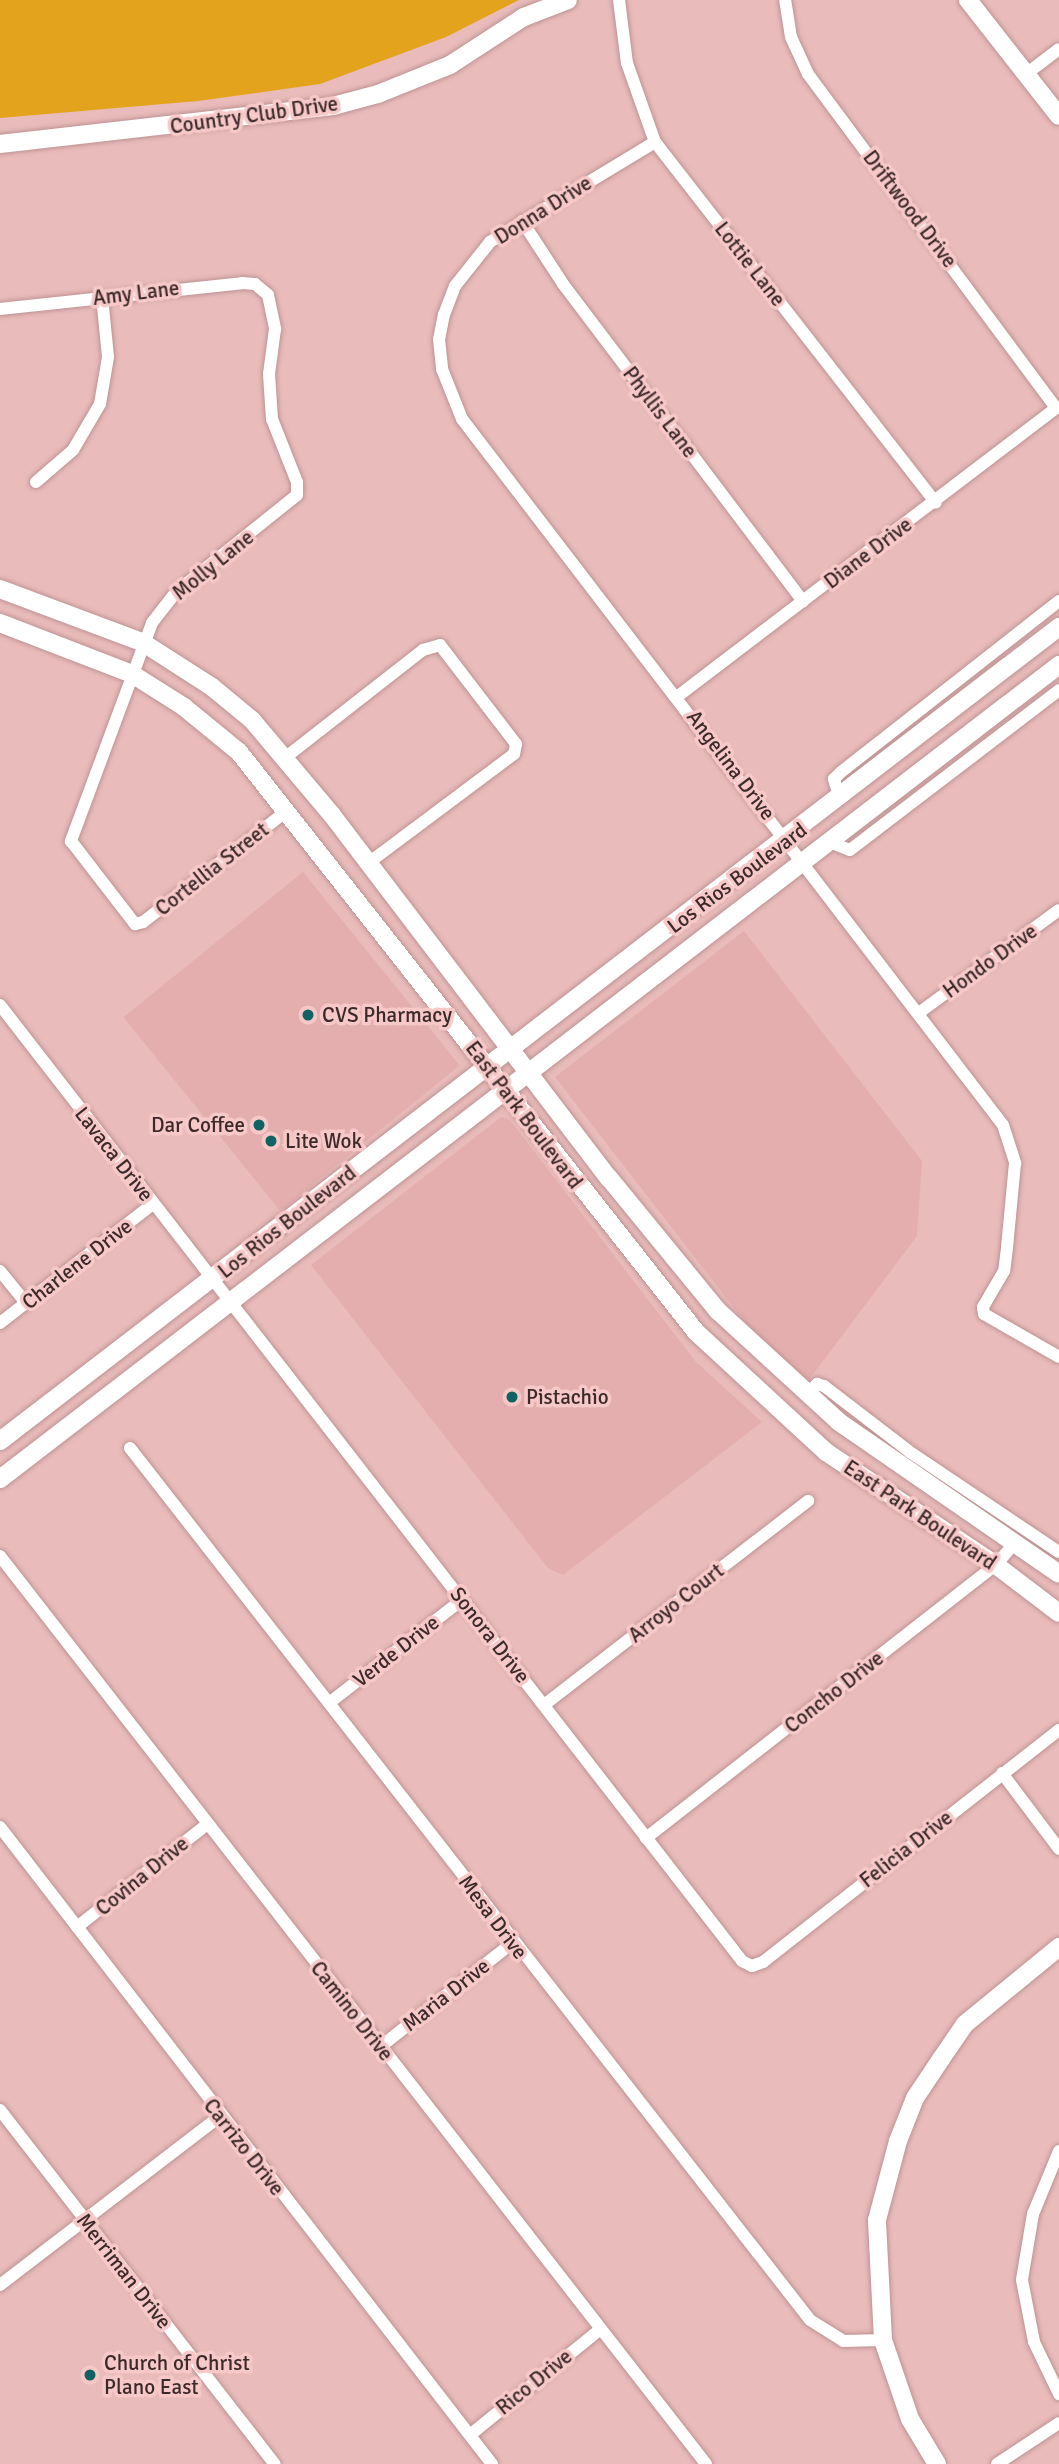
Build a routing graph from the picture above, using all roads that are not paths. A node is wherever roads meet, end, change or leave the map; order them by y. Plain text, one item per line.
1 (568, 0) edge
2 (620, 0) edge
3 (785, 0) edge
4 (968, 0) edge
5 (1059, 49) edge
6 (1026, 74) junction
7 (1059, 116) edge
8 (655, 142) junction
9 (0, 144) edge
10 (522, 221) junction
11 (268, 295) joint
12 (102, 297) junction
13 (0, 309) edge
14 (439, 339) joint
15 (1056, 408) joint
16 (36, 482) dead end
17 (936, 503) junction
18 (0, 589) edge
19 (803, 601) junction
20 (1059, 601) edge
21 (0, 623) edge
22 (1059, 627) edge
23 (142, 642) junction
24 (1059, 665) edge
25 (132, 674) junction
26 (1059, 690) edge
27 (678, 696) junction
28 (286, 757) junction
29 (840, 799) junction
30 (288, 810) junction
31 (787, 839) junction
32 (829, 842) junction
33 (804, 861) junction
34 (367, 863) junction
35 (345, 881) junction
36 (1058, 914) edge
37 (135, 924) joint
38 (667, 931) junction
39 (680, 956) junction
40 (0, 1005) edge
41 (920, 1012) junction
42 (511, 1049) junction
43 (487, 1067) junction
44 (530, 1074) junction
45 (507, 1092) junction
46 (327, 1192) junction
47 (153, 1204) junction
48 (345, 1215) junction
49 (0, 1271) edge
50 (213, 1279) junction
51 (231, 1300) junction
52 (26, 1303) junction
53 (718, 1311) junction
54 (0, 1322) edge
55 (696, 1332) junction
56 (1059, 1357) edge
57 (806, 1395) junction
58 (0, 1441) edge
59 (130, 1448) dead end
60 (0, 1479) edge
61 (808, 1501) dead end
62 (1016, 1541) junction
63 (1059, 1552) edge
64 (0, 1556) edge
65 (996, 1565) junction
66 (1059, 1574) edge
67 (462, 1600) junction
68 (1059, 1613) edge
69 (329, 1703) junction
70 (544, 1705) junction
71 (1059, 1730) edge
72 (1002, 1773) junction
73 (206, 1825) junction
74 (0, 1827) edge
75 (646, 1838) junction
76 (1059, 1849) edge
77 (78, 1927) junction
78 (512, 1943) junction
79 (1059, 1947) edge
80 (752, 1966) joint
81 (380, 2047) junction
82 (0, 2110) edge
83 (220, 2116) junction
84 (1059, 2151) edge
85 (84, 2220) junction
86 (0, 2286) edge
87 (599, 2330) junction
88 (883, 2340) junction
89 (1059, 2393) edge
90 (1059, 2423) edge
91 (470, 2435) junction
92 (275, 2464) edge
93 (492, 2464) edge
94 (706, 2464) edge
95 (937, 2464) edge
96 (997, 2464) edge

1 - 9 main road, Country Club Drive
2 - 8 street, Lottie Lane
3 - 15 street, Driftwood Drive
4 - 6 main road
5 - 6 street
6 - 7 main road
8 - 10 street, Donna Drive
8 - 17 street, Lottie Lane
10 - 14 street, Donna Drive
10 - 19 street, Phyllis Lane
11 - 12 street, Amy Lane
11 - 23 street, Molly Lane
12 - 13 street, Amy Lane
12 - 16 street
14 - 27 street, Angelina Drive
15 - 17 street, Diane Drive
17 - 19 street, Diane Drive
18 - 23 main road, East Park Boulevard
19 - 27 street, Diane Drive
20 - 29 street
21 - 25 main road, East Park Boulevard
22 - 29 main road, Los Rios Boulevard
23 - 25 street, Molly Lane
23 - 28 main road, East Park Boulevard
24 - 32 main road, Los Rios Boulevard
25 - 30 main road, East Park Boulevard
25 - 37 street, Molly Lane
26 - 32 street, Los Rios Boulevard
27 - 31 street, Angelina Drive
28 - 34 main road, East Park Boulevard
28 - 34 street
29 - 31 main road, Los Rios Boulevard
30 - 35 main road, East Park Boulevard
30 - 37 street, Cortellia Street
31 - 33 street, Angelina Drive
31 - 38 main road, Los Rios Boulevard
32 - 33 main road, Los Rios Boulevard
33 - 39 main road, Los Rios Boulevard
33 - 41 street, Angelina Drive
34 - 35 main road
34 - 42 main road, East Park Boulevard
35 - 43 main road, East Park Boulevard
36 - 41 street, Hondo Drive
38 - 39 main road
38 - 42 main road, Los Rios Boulevard
39 - 44 main road, Los Rios Boulevard
40 - 47 street, Lavaca Drive
41 - 56 street, Angelina Drive
42 - 43 main road, Los Rios Boulevard
42 - 44 main road, East Park Boulevard
43 - 45 main road, East Park Boulevard
43 - 46 main road, Los Rios Boulevard
44 - 45 main road, Los Rios Boulevard
44 - 53 main road, East Park Boulevard
45 - 48 main road, Los Rios Boulevard
45 - 55 main road, East Park Boulevard
46 - 48 main road
46 - 50 main road, Los Rios Boulevard
47 - 50 street, Lavaca Drive
47 - 52 street, Charlene Drive
48 - 51 main road, Los Rios Boulevard
49 - 52 street
50 - 51 street, Lavaca Drive
50 - 58 main road, Los Rios Boulevard
51 - 60 main road, Los Rios Boulevard
51 - 67 street, Sonora Drive
52 - 54 street, Charlene Drive
53 - 55 main road
53 - 57 main road, East Park Boulevard
55 - 65 main road, East Park Boulevard
57 - 62 main road, East Park Boulevard
57 - 63 street
59 - 69 street, Mesa Drive
61 - 70 street, Arroyo Court
62 - 65 street, Concho Drive
62 - 66 main road, East Park Boulevard
64 - 73 street, Camino Drive
65 - 68 main road, East Park Boulevard
65 - 75 street, Concho Drive
67 - 69 street, Verde Drive
67 - 70 street, Sonora Drive
69 - 78 street, Mesa Drive
70 - 75 street, Sonora Drive
71 - 72 street, Felicia Drive
72 - 76 street
72 - 80 street, Felicia Drive
73 - 77 street, Covina Drive
73 - 81 street, Camino Drive
74 - 77 street, Carrizo Drive
75 - 80 street, Sonora Drive
77 - 83 street, Carrizo Drive
78 - 81 street, Maria Drive
78 - 88 street, Mesa Drive
79 - 88 main road
81 - 87 street, Camino Drive
82 - 85 street, Merriman Drive
83 - 85 street
83 - 91 street, Carrizo Drive
84 - 89 street
85 - 86 street
85 - 92 street, Merriman Drive
87 - 91 street, Rico Drive
87 - 94 street, Camino Drive
88 - 95 main road
90 - 96 street
91 - 93 street, Carrizo Drive

